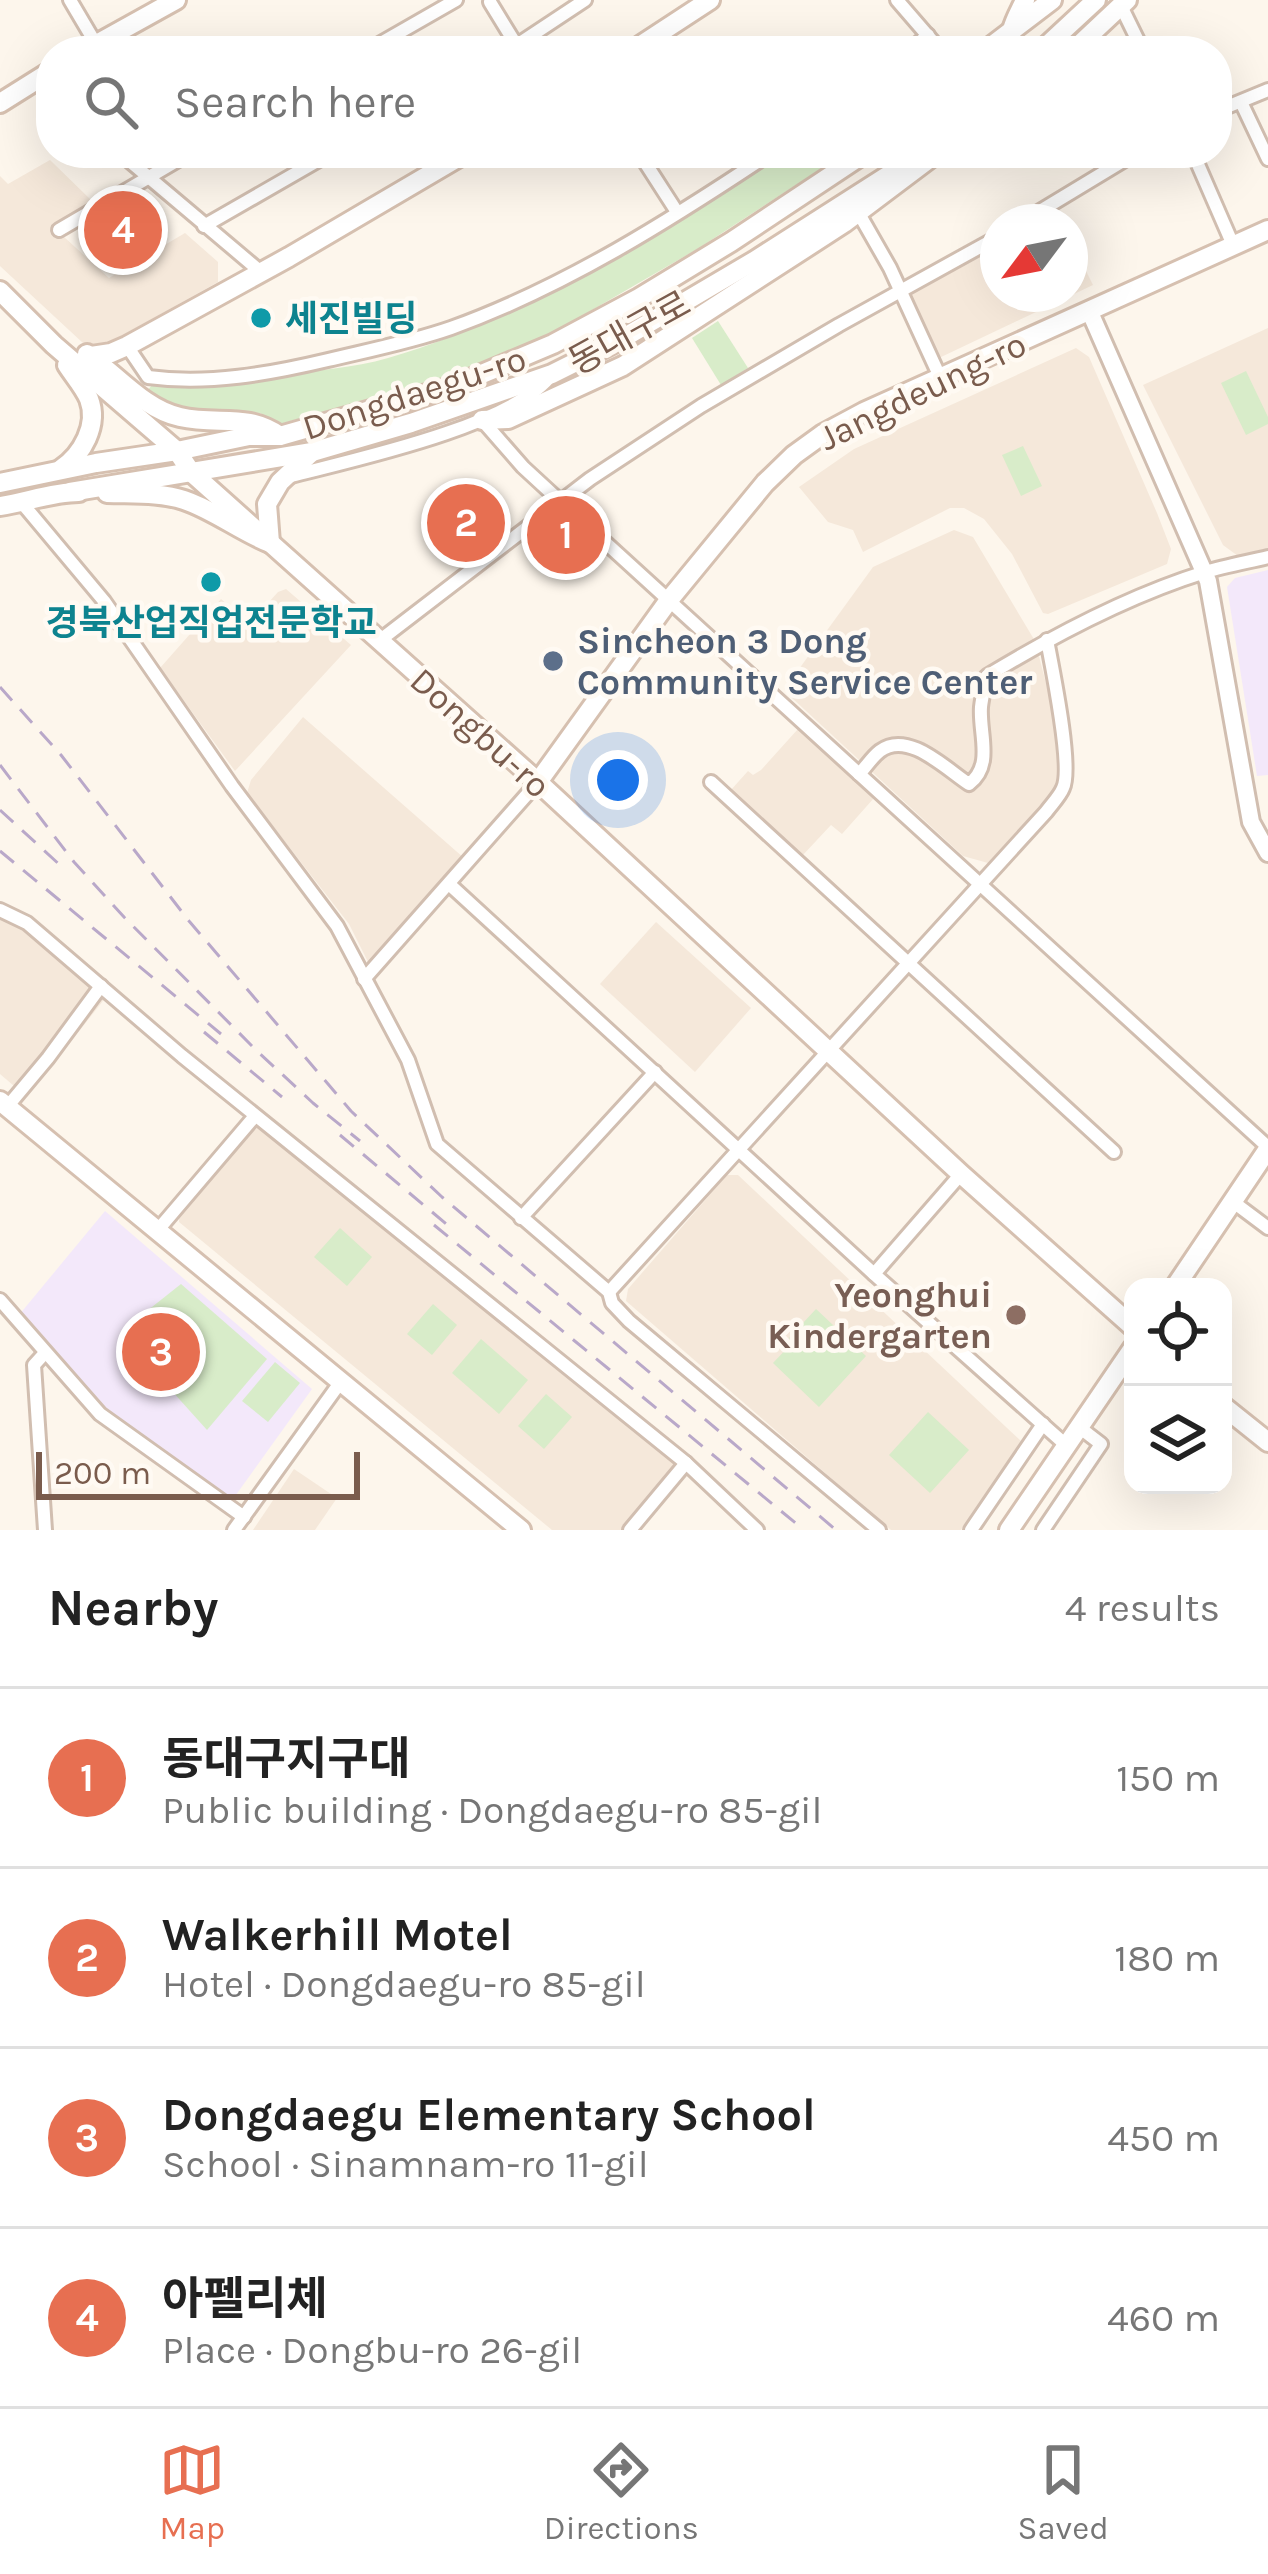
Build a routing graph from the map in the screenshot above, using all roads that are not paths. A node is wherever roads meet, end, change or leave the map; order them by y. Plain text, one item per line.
1 (70, 0) edge
2 (176, 0) edge
3 (456, 0) edge
4 (585, 0) edge
5 (710, 0) edge
6 (897, 0) edge
7 (1025, 0) edge
8 (1052, 0) edge
9 (1096, 0) edge
10 (492, 1) edge
11 (474, 2) edge
12 (1122, 2) edge
13 (928, 35) edge
14 (85, 36) edge
15 (112, 36) edge
16 (393, 36) edge
17 (509, 36) edge
18 (534, 36) edge
19 (655, 36) edge
20 (1014, 36) edge
21 (1017, 36) edge
22 (1057, 36) edge
23 (1086, 36) edge
24 (1137, 36) edge
25 (36, 84) edge
26 (1268, 90) edge
27 (1241, 102) junction
28 (0, 103) edge
29 (1232, 105) edge
30 (1268, 159) edge
31 (137, 168) edge
32 (165, 168) edge
33 (305, 168) edge
34 (440, 168) edge
35 (649, 168) edge
36 (747, 168) edge
37 (842, 168) edge
38 (900, 168) edge
39 (917, 168) edge
40 (1111, 168) edge
41 (1200, 168) edge
42 (148, 178) junction
43 (1052, 204) edge
44 (677, 212) junction
45 (858, 212) junction
46 (204, 226) junction
47 (59, 230) dead end
48 (1268, 230) edge
49 (1233, 245) junction
50 (980, 247) edge
51 (261, 272) junction
52 (0, 291) edge
53 (901, 291) junction
54 (1090, 310) junction
55 (54, 345) junction
56 (127, 346) junction
57 (91, 356) junction
58 (552, 374) junction
59 (148, 377) junction
60 (940, 377) junction
61 (128, 388) junction
62 (482, 420) junction
63 (280, 436) junction
64 (177, 451) junction
65 (312, 452) junction
66 (57, 472) junction
67 (191, 472) junction
68 (284, 478) junction
69 (0, 483) edge
70 (70, 492) junction
71 (560, 502) junction
72 (22, 503) junction
73 (0, 506) edge
74 (270, 543) junction
75 (1268, 557) edge
76 (1205, 572) junction
77 (669, 600) junction
78 (1047, 640) junction
79 (379, 641) junction
80 (860, 774) junction
81 (538, 782) junction
82 (711, 782) dead end
83 (1268, 853) edge
84 (980, 883) junction
85 (449, 884) junction
86 (0, 910) edge
87 (908, 964) junction
88 (364, 980) junction
89 (101, 986) junction
90 (829, 1052) junction
91 (655, 1072) junction
92 (3, 1104) edge
93 (255, 1116) junction
94 (1268, 1148) edge
95 (738, 1150) junction
96 (1114, 1152) dead end
97 (961, 1174) junction
98 (1232, 1202) junction
99 (521, 1218) junction
100 (1268, 1228) edge
101 (157, 1231) junction
102 (874, 1274) junction
103 (1181, 1278) edge
104 (609, 1292) junction
105 (0, 1300) edge
106 (1124, 1319) edge
107 (44, 1354) junction
108 (1124, 1361) edge
109 (342, 1380) junction
110 (1232, 1413) edge
111 (1043, 1424) junction
112 (1079, 1427) junction
113 (1268, 1442) edge
114 (1066, 1445) junction
115 (686, 1463) junction
116 (244, 1517) junction
117 (45, 1530) edge
118 (234, 1530) edge
119 (521, 1530) edge
120 (630, 1530) edge
121 (757, 1530) edge
122 (879, 1530) edge
123 (971, 1530) edge
124 (1009, 1530) edge
125 (1043, 1530) edge

1 - 14 street
2 - 15 main road
3 - 16 street
4 - 18 street
5 - 19 main road
6 - 13 street
7 - 20 main road
8 - 21 main road
9 - 22 main road
10 - 11 street
10 - 17 street
12 - 23 main road
12 - 24 street
25 - 28 main road
26 - 27 street
27 - 29 street
27 - 30 street
31 - 42 street
32 - 42 street
33 - 46 street
34 - 51 main road
35 - 44 street
36 - 44 street
37 - 63 main road, Dongdaegu-ro
38 - 58 main road, 동대구로
39 - 45 main road
40 - 43 street
41 - 49 street
42 - 46 street
42 - 47 street
44 - 59 street
45 - 53 street
45 - 62 main road
46 - 51 street
48 - 49 main road, Jangdeung-ro
49 - 54 main road, Jangdeung-ro
50 - 53 street
51 - 56 main road
52 - 55 main road, Dongbu-ro
53 - 60 street
53 - 71 street
54 - 60 main road, Jangdeung-ro
54 - 76 street
55 - 57 main road
55 - 64 main road, Dongbu-ro
55 - 66 main road
56 - 57 main road
56 - 59 street
56 - 61 main road
57 - 61 main road
58 - 62 street
58 - 65 main road, 동대구로
59 - 61 street
60 - 77 main road, Jangdeung-ro
61 - 63 main road
62 - 68 street
62 - 71 street
63 - 64 main road, Dongdaegu-ro
64 - 66 main road, Dongdaegu-ro
64 - 67 main road, Dongbu-ro
65 - 67 main road, 동대구로
65 - 68 main road
66 - 69 main road, Dongdaegu-ro
67 - 70 main road, 동대구로
67 - 74 main road, Dongbu-ro
68 - 74 main road
70 - 72 main road
70 - 74 main road
71 - 77 street
71 - 79 street
72 - 73 main road
72 - 88 street
74 - 79 main road, Dongbu-ro
75 - 76 street
76 - 78 street
76 - 83 street
77 - 80 street
77 - 81 main road, Jangdeung-ro
78 - 80 street
78 - 84 street
79 - 81 main road, Dongbu-ro
80 - 84 street
81 - 85 street
81 - 90 main road, Dongbu-ro
82 - 87 street
84 - 87 street
84 - 94 street
85 - 88 street
85 - 91 street
86 - 89 street
87 - 90 street
87 - 96 street
88 - 99 street
89 - 92 street
89 - 93 street
90 - 95 street
90 - 97 main road, Dongbu-ro
91 - 95 street
91 - 99 street
92 - 101 main road
93 - 101 street
93 - 115 street
94 - 98 main road
95 - 102 street
95 - 104 street
97 - 102 street
97 - 106 main road, Dongbu-ro
98 - 100 street
98 - 103 main road
99 - 104 street
101 - 109 main road
102 - 111 street
104 - 122 street
105 - 107 street
107 - 116 street
107 - 117 street
108 - 112 main road
109 - 116 street
109 - 119 main road
110 - 113 main road
111 - 114 street
111 - 123 street
112 - 114 main road
112 - 125 street
114 - 124 main road
115 - 120 street
115 - 121 street
116 - 118 street

